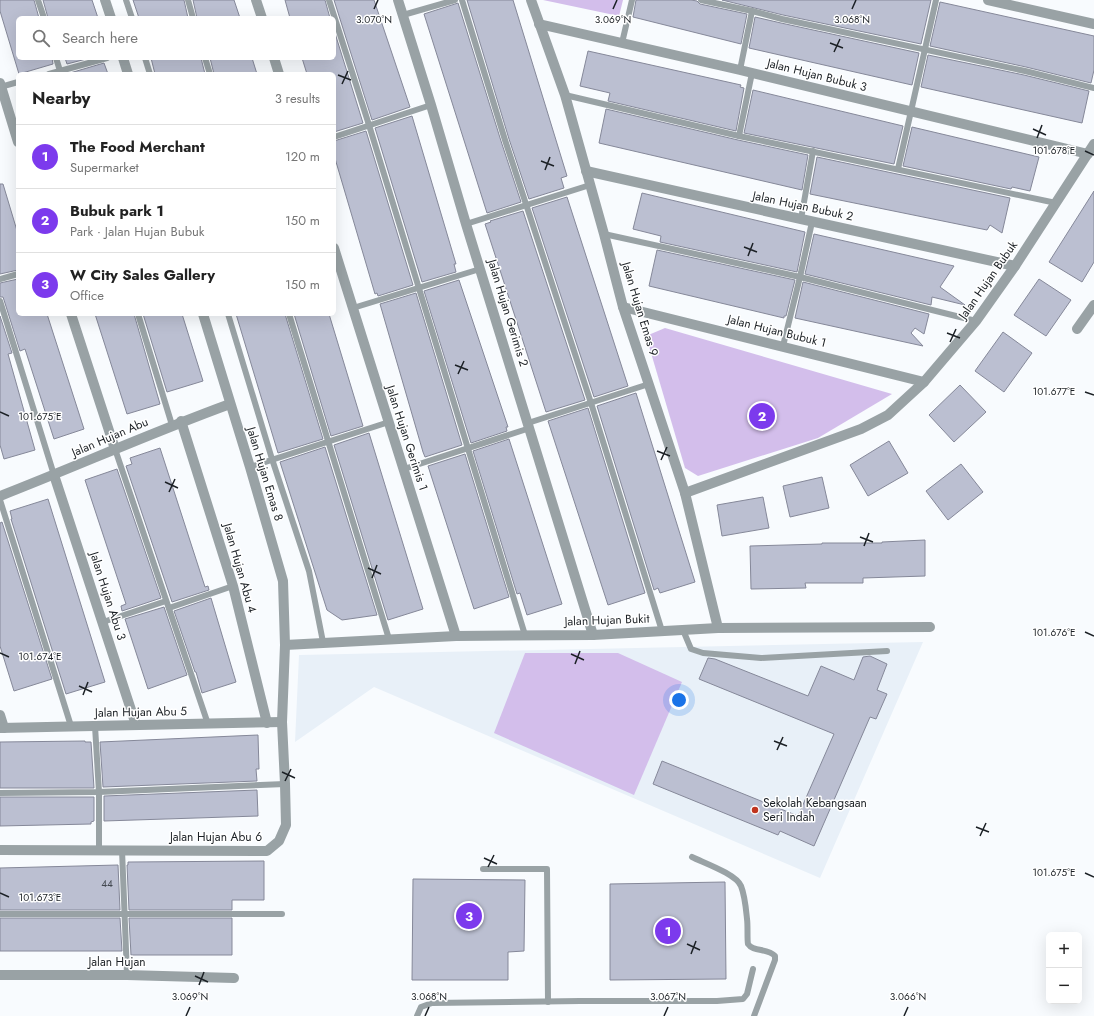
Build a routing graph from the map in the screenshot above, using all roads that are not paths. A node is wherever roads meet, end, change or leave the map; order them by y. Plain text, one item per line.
1 (38, 0) edge
2 (105, 0) edge
3 (126, 0) edge
4 (188, 0) edge
5 (256, 0) edge
6 (329, 0) edge
7 (398, 0) edge
8 (455, 0) edge
9 (462, 0) edge
10 (531, 0) edge
11 (632, 0) edge
12 (701, 0) edge
13 (936, 0) edge
14 (988, 0) edge
15 (1005, 2) edge
16 (730, 3) edge
17 (752, 11) junction
18 (403, 15) junction
19 (43, 16) edge
20 (110, 16) edge
21 (131, 16) edge
22 (192, 16) edge
23 (261, 16) edge
24 (334, 16) edge
25 (336, 22) edge
26 (539, 24) junction
27 (1094, 24) edge
28 (622, 43) junction
29 (926, 45) junction
30 (57, 60) edge
31 (100, 60) edge
32 (124, 60) edge
33 (146, 60) edge
34 (206, 60) edge
35 (275, 60) edge
36 (740, 70) junction
37 (61, 72) edge
38 (127, 72) edge
39 (149, 72) edge
40 (209, 72) edge
41 (278, 72) edge
42 (752, 73) junction
43 (16, 82) edge
44 (0, 85) edge
45 (1094, 88) edge
46 (565, 95) junction
47 (431, 105) junction
48 (910, 111) junction
49 (369, 125) junction
50 (16, 136) edge
51 (336, 136) edge
52 (739, 136) junction
53 (1094, 144) edge
54 (812, 151) junction
55 (1088, 154) junction
56 (898, 169) junction
57 (586, 171) junction
58 (590, 185) junction
59 (1056, 203) junction
60 (526, 205) junction
61 (801, 219) junction
62 (812, 222) junction
63 (466, 224) junction
64 (604, 234) junction
65 (336, 254) edge
66 (1015, 266) junction
67 (480, 269) junction
68 (16, 275) edge
69 (800, 277) junction
70 (0, 279) edge
71 (419, 289) junction
72 (0, 301) edge
73 (1094, 305) edge
74 (623, 306) junction
75 (353, 308) junction
76 (72, 316) edge
77 (139, 316) edge
78 (204, 316) edge
79 (229, 316) edge
80 (290, 316) edge
81 (976, 321) junction
82 (1077, 329) dead end
83 (783, 346) junction
84 (924, 382) junction
85 (649, 384) junction
86 (591, 403) junction
87 (230, 404) junction
88 (388, 422) junction
89 (177, 423) junction
90 (529, 426) junction
91 (327, 441) junction
92 (468, 448) junction
93 (115, 449) junction
94 (272, 460) junction
95 (250, 467) junction
96 (404, 469) junction
97 (54, 475) junction
98 (685, 493) junction
99 (0, 496) edge
100 (0, 500) edge
101 (233, 586) junction
102 (166, 601) junction
103 (169, 608) junction
104 (103, 622) junction
105 (930, 627) dead end
106 (718, 628) junction
107 (683, 630) junction
108 (662, 631) junction
109 (525, 635) junction
110 (593, 635) junction
111 (456, 636) junction
112 (389, 639) junction
113 (323, 642) junction
114 (285, 644) junction
115 (887, 651) dead end
116 (0, 715) edge
117 (282, 722) junction
118 (267, 723) junction
119 (208, 724) junction
120 (136, 725) junction
121 (71, 726) junction
122 (95, 726) junction
123 (2, 728) edge
124 (286, 784) junction
125 (98, 792) junction
126 (0, 793) edge
127 (0, 850) edge
128 (99, 850) junction
129 (122, 850) junction
130 (692, 857) dead end
131 (483, 869) dead end
132 (0, 914) edge
133 (125, 914) junction
134 (282, 914) dead end
135 (753, 969) dead end
136 (0, 975) edge
137 (127, 975) junction
138 (234, 978) dead end
139 (548, 1002) junction
140 (419, 1014) edge
141 (754, 1016) edge

1 - 19 lane
2 - 20 street
3 - 21 lane
4 - 22 lane
5 - 23 street
6 - 24 lane
7 - 18 street, Jalan Hujan Gerimis 2
8 - 18 lane
9 - 60 lane
10 - 26 street, Jalan Hujan Emas 9
11 - 28 lane
12 - 16 lane
13 - 29 lane
14 - 15 street
15 - 27 street
16 - 17 lane
17 - 29 lane
17 - 36 lane
18 - 47 street, Jalan Hujan Gerimis 2
25 - 49 lane
26 - 28 street, Jalan Hujan Bubuk 3
26 - 46 street, Jalan Hujan Emas 9
28 - 36 street, Jalan Hujan Bubuk 3
29 - 45 lane
29 - 48 lane
30 - 37 lane
31 - 37 lane
32 - 38 street
33 - 39 lane
34 - 40 lane
35 - 41 street
36 - 42 street, Jalan Hujan Bubuk 3
42 - 48 street, Jalan Hujan Bubuk 3
42 - 52 lane
43 - 44 lane
44 - 50 street
46 - 52 lane
46 - 57 street, Jalan Hujan Emas 9
47 - 49 lane
47 - 63 street, Jalan Hujan Gerimis 2
48 - 55 street, Jalan Hujan Bubuk 3
48 - 56 lane
49 - 51 lane
49 - 71 lane
52 - 54 lane
53 - 55 street, Jalan Hujan Bubuk
54 - 56 lane
54 - 61 lane
55 - 59 street, Jalan Hujan Bubuk
56 - 59 lane
57 - 58 street, Jalan Hujan Emas 9
57 - 61 street, Jalan Hujan Bubuk 2
58 - 60 lane
58 - 64 street, Jalan Hujan Emas 9
59 - 66 street, Jalan Hujan Bubuk
60 - 63 lane
60 - 86 lane
61 - 62 street, Jalan Hujan Bubuk 2
62 - 66 street, Jalan Hujan Bubuk 2
62 - 69 lane
63 - 67 street, Jalan Hujan Gerimis 2
64 - 69 lane
64 - 74 street, Jalan Hujan Emas 9
65 - 75 street, Jalan Hujan Gerimis 1
66 - 81 street, Jalan Hujan Bubuk
67 - 71 lane
67 - 90 street, Jalan Hujan Gerimis 2
68 - 70 lane
69 - 81 lane
69 - 83 lane
71 - 75 lane
71 - 92 lane
72 - 97 lane
73 - 82 street
74 - 83 street, Jalan Hujan Bubuk 1
74 - 85 street, Jalan Hujan Emas 9
75 - 88 street, Jalan Hujan Gerimis 1
76 - 93 street
77 - 89 lane
78 - 87 street, Jalan Hujan Emas 8
79 - 94 lane
80 - 91 lane
81 - 84 street, Jalan Hujan Bubuk
83 - 84 street, Jalan Hujan Bubuk 1
84 - 98 street, Jalan Hujan Bubuk
85 - 86 lane
85 - 98 street, Jalan Hujan Emas 9
86 - 90 lane
86 - 108 lane
87 - 89 street, Jalan Hujan Abu
87 - 95 street, Jalan Hujan Emas 8
88 - 91 lane
88 - 96 street, Jalan Hujan Gerimis 1
89 - 93 street, Jalan Hujan Abu
89 - 101 street, Jalan Hujan Abu 4
90 - 92 lane
90 - 110 street, Jalan Hujan Gerimis 2
91 - 94 lane
91 - 112 lane
92 - 96 lane
92 - 109 lane
93 - 97 street, Jalan Hujan Abu
93 - 102 lane
94 - 95 lane
94 - 113 lane
95 - 114 street, Jalan Hujan Emas 8
96 - 111 street, Jalan Hujan Gerimis 1
97 - 99 street, Jalan Hujan Abu
97 - 104 street, Jalan Hujan Abu 3
98 - 106 street, Jalan Hujan Emas 9
100 - 121 lane
101 - 103 lane
101 - 118 street, Jalan Hujan Abu 4
102 - 103 lane
102 - 104 lane
103 - 119 lane
104 - 120 street, Jalan Hujan Abu 3
105 - 106 street, Jalan Hujan Bukit
106 - 107 street, Jalan Hujan Bukit
107 - 108 street, Jalan Hujan Bukit
107 - 115 lane
108 - 110 street, Jalan Hujan Bukit
109 - 110 street, Jalan Hujan Bukit
109 - 111 street, Jalan Hujan Bukit
111 - 112 street, Jalan Hujan Bukit
112 - 113 street, Jalan Hujan Bukit
113 - 114 street, Jalan Hujan Bukit
114 - 117 street, Jalan Hujan Abu 6
116 - 123 street
117 - 118 street, Jalan Hujan Abu 5
117 - 124 street, Jalan Hujan Abu 6
118 - 119 street, Jalan Hujan Abu 5
119 - 120 street, Jalan Hujan Abu 5
120 - 122 street, Jalan Hujan Abu 5
121 - 122 street, Jalan Hujan Abu 5
121 - 123 street, Jalan Hujan Abu 5
122 - 125 lane
124 - 125 lane
124 - 129 street, Jalan Hujan Abu 6
125 - 126 lane
125 - 128 lane
127 - 128 street, Jalan Hujan Abu 6
128 - 129 street, Jalan Hujan Abu 6
129 - 133 lane
130 - 141 lane
131 - 139 lane
132 - 133 lane
133 - 134 lane
133 - 137 lane
135 - 139 lane
136 - 137 street, Jalan Hujan
137 - 138 street, Jalan Hujan
139 - 140 lane

